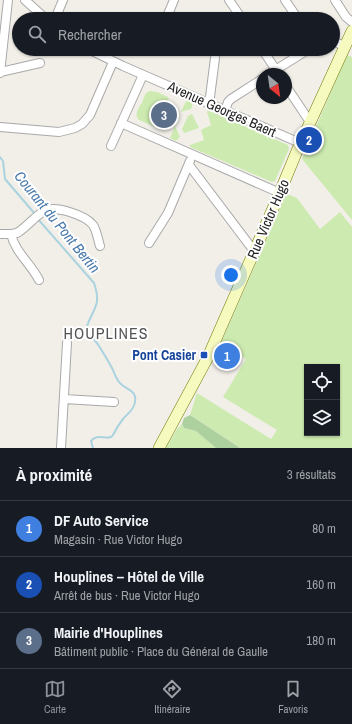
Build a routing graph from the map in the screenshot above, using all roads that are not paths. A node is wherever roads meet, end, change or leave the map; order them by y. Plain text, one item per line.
1 (8, 0) edge
2 (25, 0) edge
3 (63, 0) edge
4 (174, 0) edge
5 (229, 0) edge
6 (285, 0) edge
7 (335, 0) edge
8 (3, 10) edge
9 (38, 12) edge
10 (58, 12) edge
11 (169, 12) edge
12 (237, 12) edge
13 (293, 12) edge
14 (352, 22) edge
15 (352, 31) edge
16 (340, 44) edge
17 (344, 46) junction
18 (340, 55) edge
19 (101, 56) edge
20 (266, 56) edge
21 (299, 56) edge
22 (340, 56) edge
23 (215, 58) dead end
24 (113, 62) junction
25 (40, 63) dead end
26 (272, 68) edge
27 (281, 68) edge
28 (0, 69) edge
29 (143, 74) junction
30 (256, 83) edge
31 (292, 95) edge
32 (207, 103) junction
33 (224, 111) junction
34 (310, 122) junction
35 (121, 123) junction
36 (0, 127) edge
37 (300, 143) junction
38 (111, 146) dead end
39 (193, 154) junction
40 (189, 165) junction
41 (280, 192) junction
42 (0, 234) edge
43 (11, 234) junction
44 (149, 243) dead end
45 (100, 246) dead end
46 (254, 251) junction
47 (39, 280) dead end
48 (67, 343) dead end
49 (64, 399) junction
50 (114, 402) dead end
51 (61, 448) edge
52 (159, 448) edge

1 - 8 street
2 - 9 street
3 - 10 street
4 - 11 street
5 - 12 street
6 - 13 street
7 - 14 street
8 - 28 street
15 - 17 main road, Rue Victor Hugo
16 - 17 street
17 - 18 main road, Rue Victor Hugo
19 - 24 street, Avenue Georges Baert
20 - 26 street
21 - 27 street
22 - 34 main road, Rue Victor Hugo
23 - 32 street
24 - 29 street, Avenue Georges Baert
24 - 36 street
25 - 28 street
29 - 32 street, Avenue Georges Baert
29 - 35 street
30 - 33 street
31 - 34 street
32 - 33 street, Avenue Georges Baert
33 - 37 street, Avenue Georges Baert
34 - 37 main road, Rue Victor Hugo
35 - 38 street
35 - 39 street
37 - 41 main road, Rue Victor Hugo
39 - 40 street
39 - 41 street
40 - 44 street
40 - 46 street
41 - 46 main road, Rue Victor Hugo
42 - 43 street
43 - 45 street
43 - 47 street
46 - 52 main road, Rue Victor Hugo
48 - 49 street
49 - 50 street
49 - 51 street

